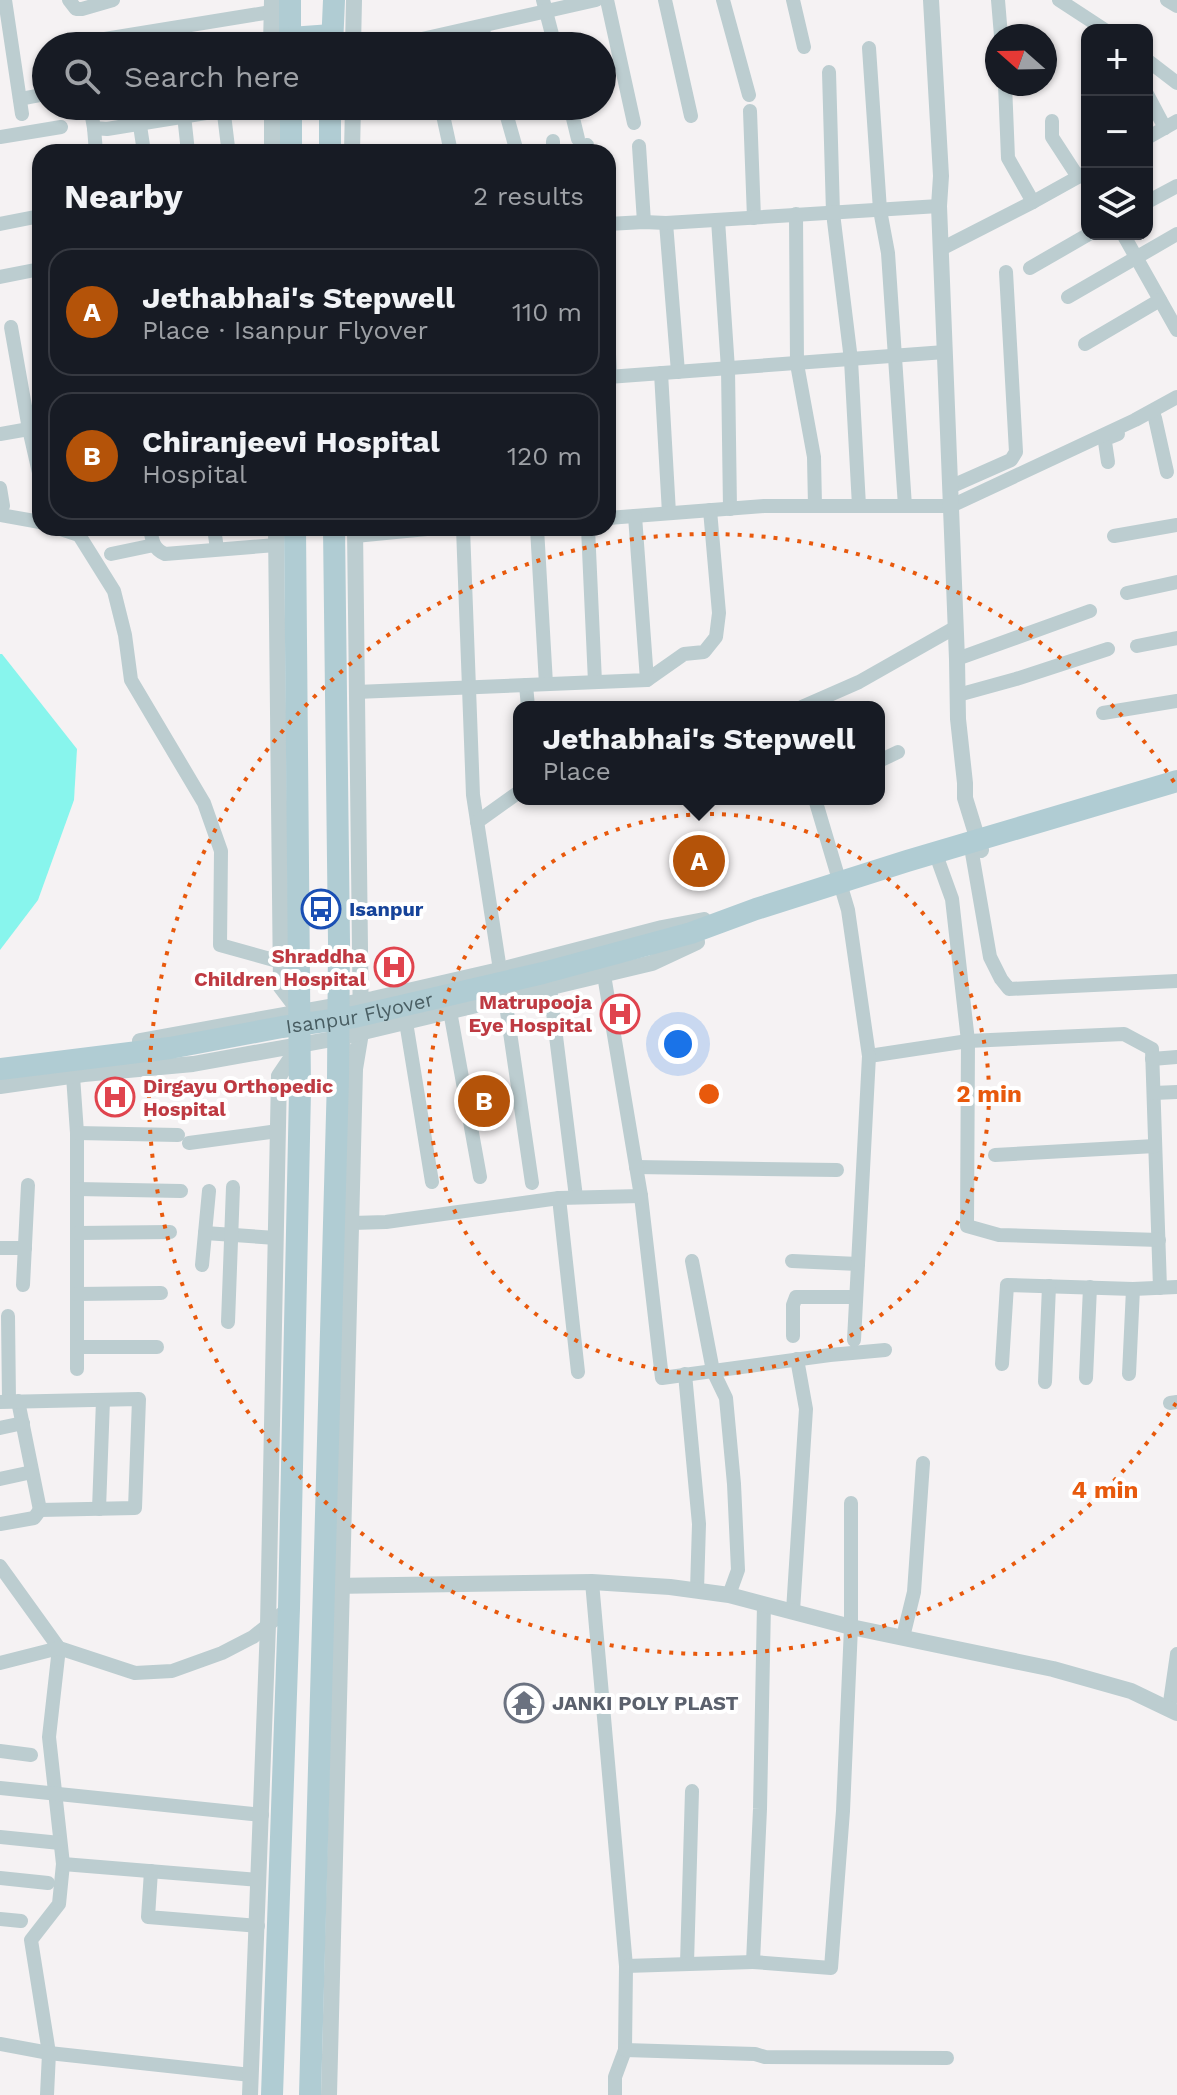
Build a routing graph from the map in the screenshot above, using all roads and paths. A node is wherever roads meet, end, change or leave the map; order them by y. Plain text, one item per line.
1 (5, 0) edge
2 (69, 0) edge
3 (113, 0) edge
4 (334, 0) edge
5 (354, 0) edge
6 (596, 0) edge
7 (607, 0) edge
8 (665, 0) edge
9 (723, 0) edge
10 (793, 0) edge
11 (922, 0) edge
12 (931, 0) edge
13 (998, 0) edge
14 (1059, 0) edge
15 (1167, 0) edge
16 (278, 4) edge
17 (544, 6) edge
18 (1177, 6) edge
19 (1000, 24) edge
20 (1096, 24) edge
21 (482, 26) junction
22 (135, 32) edge
23 (282, 32) edge
24 (332, 32) edge
25 (353, 32) edge
26 (461, 32) edge
27 (484, 32) edge
28 (551, 32) edge
29 (614, 32) edge
30 (616, 41) edge
31 (804, 47) dead end
32 (869, 48) dead end
33 (1153, 69) edge
34 (829, 72) dead end
35 (1177, 83) edge
36 (1005, 96) edge
37 (1149, 96) edge
38 (32, 101) edge
39 (691, 116) dead end
40 (93, 120) edge
41 (139, 120) edge
42 (157, 120) edge
43 (185, 120) edge
44 (225, 120) edge
45 (272, 120) edge
46 (291, 120) edge
47 (330, 120) edge
48 (353, 120) edge
49 (444, 120) edge
50 (508, 120) edge
51 (575, 120) edge
52 (1052, 121) dead end
53 (634, 123) dead end
54 (1171, 124) edge
55 (140, 125) junction
56 (61, 127) dead end
57 (94, 128) junction
58 (1153, 134) edge
59 (0, 137) edge
60 (95, 144) edge
61 (143, 144) edge
62 (187, 144) edge
63 (228, 144) edge
64 (272, 144) edge
65 (291, 144) edge
66 (330, 144) edge
67 (352, 144) edge
68 (449, 144) edge
69 (515, 144) edge
70 (584, 144) edge
71 (639, 146) dead end
72 (1081, 174) edge
73 (1081, 176) edge
74 (1177, 186) edge
75 (1153, 199) edge
76 (939, 200) junction
77 (1033, 202) junction
78 (880, 210) junction
79 (833, 213) junction
80 (796, 214) junction
81 (32, 217) edge
82 (754, 218) junction
83 (718, 220) junction
84 (644, 222) junction
85 (666, 223) junction
86 (0, 224) edge
87 (616, 224) edge
88 (1177, 234) edge
89 (1081, 239) edge
90 (1126, 240) edge
91 (941, 249) junction
92 (1136, 257) junction
93 (1030, 268) dead end
94 (32, 271) edge
95 (1006, 272) dead end
96 (0, 277) edge
97 (1068, 297) dead end
98 (1177, 298) edge
99 (1162, 303) junction
100 (11, 327) dead end
101 (1177, 330) edge
102 (1085, 344) dead end
103 (945, 352) junction
104 (896, 356) junction
105 (851, 360) junction
106 (797, 364) junction
107 (728, 369) junction
108 (678, 372) junction
109 (661, 373) junction
110 (616, 376) edge
111 (1177, 397) edge
112 (1177, 407) edge
113 (1155, 418) junction
114 (32, 419) edge
115 (32, 428) edge
116 (0, 434) edge
117 (1112, 434) junction
118 (1108, 462) dead end
119 (1167, 472) dead end
120 (950, 487) junction
121 (0, 488) edge
122 (815, 506) junction
123 (859, 506) junction
124 (905, 506) junction
125 (951, 506) junction
126 (730, 509) junction
127 (710, 510) junction
128 (1, 511) edge
129 (669, 513) junction
130 (635, 516) junction
131 (616, 517) edge
132 (32, 520) edge
133 (1177, 525) edge
134 (80, 536) edge
135 (152, 536) edge
136 (215, 536) edge
137 (276, 536) edge
138 (294, 536) edge
139 (348, 536) edge
140 (348, 536) edge
141 (463, 536) edge
142 (537, 536) edge
143 (588, 536) edge
144 (1114, 536) dead end
145 (154, 545) junction
146 (217, 549) junction
147 (111, 554) dead end
148 (286, 577) junction
149 (1177, 582) edge
150 (1127, 593) dead end
151 (1090, 611) dead end
152 (956, 627) junction
153 (1177, 638) edge
154 (1137, 646) dead end
155 (1108, 649) dead end
156 (957, 659) junction
157 (647, 680) junction
158 (595, 682) junction
159 (546, 684) junction
160 (526, 685) junction
161 (469, 687) junction
162 (356, 692) junction
163 (958, 695) junction
164 (527, 701) edge
165 (830, 701) edge
166 (1177, 701) edge
167 (1103, 713) dead end
168 (898, 752) dead end
169 (885, 758) edge
170 (1177, 781) edge
171 (1177, 792) edge
172 (513, 796) edge
173 (817, 805) edge
174 (477, 822) junction
175 (982, 846) junction
176 (939, 863) junction
177 (841, 888) junction
178 (756, 909) junction
179 (694, 937) junction
180 (281, 962) junction
181 (500, 970) junction
182 (604, 975) junction
183 (1177, 981) edge
184 (550, 988) junction
185 (505, 998) junction
186 (349, 1004) junction
187 (450, 1011) junction
188 (290, 1014) junction
189 (406, 1022) junction
190 (361, 1033) junction
191 (338, 1038) junction
192 (968, 1041) junction
193 (290, 1046) junction
194 (869, 1056) junction
195 (1177, 1057) edge
196 (1152, 1059) junction
197 (0, 1060) edge
198 (0, 1069) edge
199 (355, 1069) junction
200 (73, 1076) junction
201 (0, 1077) edge
202 (0, 1086) edge
203 (1177, 1092) edge
204 (1154, 1093) junction
205 (278, 1131) junction
206 (77, 1133) junction
207 (1155, 1146) junction
208 (995, 1155) dead end
209 (636, 1167) junction
210 (837, 1170) dead end
211 (480, 1177) dead end
212 (432, 1182) dead end
213 (532, 1183) dead end
214 (28, 1185) dead end
215 (233, 1187) dead end
216 (77, 1189) junction
217 (181, 1191) dead end
218 (209, 1191) dead end
219 (641, 1196) junction
220 (576, 1197) junction
221 (559, 1198) junction
222 (352, 1223) junction
223 (170, 1232) dead end
224 (78, 1233) junction
225 (205, 1233) junction
226 (230, 1236) junction
227 (276, 1238) junction
228 (1159, 1240) junction
229 (0, 1248) edge
230 (25, 1248) junction
231 (692, 1261) dead end
232 (792, 1261) dead end
233 (858, 1264) junction
234 (202, 1265) dead end
235 (23, 1285) dead end
236 (1049, 1286) junction
237 (1090, 1287) junction
238 (1177, 1287) edge
239 (1160, 1288) junction
240 (1133, 1289) junction
241 (161, 1293) dead end
242 (77, 1294) junction
243 (856, 1297) junction
244 (4, 1316) edge
245 (26, 1316) dead end
246 (228, 1322) dead end
247 (793, 1336) dead end
248 (854, 1340) dead end
249 (77, 1347) junction
250 (157, 1347) dead end
251 (885, 1350) dead end
252 (797, 1359) junction
253 (1002, 1364) dead end
254 (4, 1368) edge
255 (77, 1369) dead end
256 (713, 1371) junction
257 (578, 1372) dead end
258 (685, 1374) junction
259 (1129, 1374) dead end
260 (1086, 1378) dead end
261 (1045, 1382) dead end
262 (103, 1400) junction
263 (9, 1401) edge
264 (23, 1423) junction
265 (0, 1428) edge
266 (923, 1463) dead end
267 (32, 1472) junction
268 (0, 1479) edge
269 (282, 1480) junction
270 (851, 1503) dead end
271 (99, 1509) junction
272 (40, 1510) junction
273 (0, 1524) edge
274 (0, 1566) edge
275 (592, 1582) junction
276 (333, 1586) junction
277 (697, 1590) junction
278 (729, 1595) junction
279 (764, 1604) junction
280 (289, 1608) junction
281 (793, 1611) junction
282 (268, 1625) junction
283 (851, 1627) junction
284 (903, 1637) junction
285 (59, 1648) junction
286 (1177, 1654) edge
287 (0, 1663) edge
288 (276, 1706) junction
289 (1173, 1711) edge
290 (0, 1751) edge
291 (31, 1755) dead end
292 (0, 1788) edge
293 (692, 1791) dead end
294 (55, 1794) junction
295 (262, 1815) junction
296 (0, 1837) edge
297 (60, 1843) junction
298 (63, 1864) junction
299 (151, 1871) junction
300 (0, 1878) edge
301 (259, 1880) junction
302 (48, 1883) dead end
303 (0, 1919) edge
304 (21, 1921) dead end
305 (258, 1926) junction
306 (753, 1962) junction
307 (687, 1963) junction
308 (626, 1966) junction
309 (0, 2044) edge
310 (625, 2050) junction
311 (49, 2053) junction
312 (947, 2058) dead end
313 (251, 2075) junction
314 (47, 2095) edge
315 (250, 2095) edge
316 (272, 2095) edge
317 (310, 2095) edge
318 (329, 2095) edge
319 (615, 2095) edge

1 - 38 street
2 - 3 street
4 - 24 main road
5 - 25 street
6 - 17 street
7 - 29 street
8 - 39 street
9 - 82 street
10 - 31 street
11 - 76 street
12 - 76 street
13 - 19 street
14 - 20 street
15 - 18 street
16 - 22 street
16 - 23 main road
17 - 21 street
17 - 28 street
21 - 26 street
21 - 27 street
30 - 53 street
32 - 78 street
33 - 35 street
34 - 79 street
36 - 77 street
37 - 54 street
40 - 57 street
41 - 55 street
42 - 55 street
43 - 62 street
44 - 63 street
45 - 64 street
46 - 65 main road
47 - 66 main road
48 - 67 street
49 - 68 street
50 - 69 street
51 - 70 street
52 - 72 street
54 - 58 street
55 - 57 street
55 - 61 street
56 - 59 street
57 - 60 street
71 - 84 street
73 - 77 street
74 - 75 street
76 - 78 street
76 - 91 street
77 - 91 street
78 - 79 street
78 - 104 street
79 - 80 street
79 - 105 street
80 - 82 street
80 - 106 street
81 - 86 street
82 - 83 street
83 - 85 street
83 - 107 street
84 - 85 street
84 - 87 street
85 - 108 street
88 - 92 street
89 - 93 street
90 - 92 street
91 - 103 street
92 - 97 street
92 - 99 street
94 - 96 street
95 - 120 street
98 - 99 street
99 - 101 street
99 - 102 street
100 - 114 street
103 - 104 street
103 - 120 street
104 - 105 street
104 - 124 street
105 - 106 street
105 - 123 street
106 - 107 street
106 - 122 street
107 - 108 street
107 - 126 street
108 - 109 street
109 - 110 street
109 - 129 street
111 - 117 street
112 - 113 street
113 - 117 street
113 - 119 street
115 - 116 street
117 - 118 street
117 - 125 street
120 - 125 street
121 - 128 street
122 - 123 street
122 - 126 street
123 - 124 street
124 - 125 street
125 - 152 street
126 - 127 street
127 - 129 street
127 - 157 street
128 - 132 street
129 - 130 street
130 - 131 street
130 - 157 street
133 - 144 street
134 - 180 street
135 - 145 street
136 - 146 street
137 - 146 street
137 - 148 street
138 - 148 main road
139 - 162 street
140 - 186 main road
141 - 161 street
142 - 159 street
143 - 158 street
145 - 146 street
145 - 147 street
148 - 180 street
148 - 188 main road
149 - 150 street
151 - 156 street
152 - 156 street
152 - 165 street
153 - 154 street
155 - 163 street
156 - 163 street
157 - 158 street
158 - 159 street
159 - 160 street
160 - 161 street
160 - 164 street
161 - 162 street
161 - 174 street
162 - 186 street
163 - 175 street
166 - 167 street
168 - 169 street
170 - 175 main road
171 - 175 main road
172 - 174 street
173 - 177 street
174 - 181 street
175 - 176 main road
175 - 177 main road
175 - 183 street
176 - 177 main road
176 - 192 street
177 - 178 main road, Isanpur Flyover
177 - 179 main road
177 - 194 street
178 - 179 main road, Isanpur Flyover
178 - 181 street
179 - 182 street
179 - 198 main road, Isanpur Flyover
179 - 201 main road, Isanpur Flyover
180 - 188 street
181 - 186 street
182 - 184 street
182 - 209 street
184 - 185 street
184 - 220 street
185 - 187 street
185 - 213 street
186 - 188 street
186 - 190 street
186 - 191 main road
187 - 189 street
187 - 211 street
188 - 193 main road
188 - 197 street
189 - 190 street
189 - 212 street
190 - 191 street
190 - 199 street
191 - 193 street
191 - 199 street
191 - 276 main road
192 - 194 street
192 - 196 street
192 - 228 street
193 - 200 street
193 - 205 street
193 - 269 main road
194 - 233 street
195 - 196 street
196 - 204 street
199 - 222 street
200 - 202 street
200 - 206 street
203 - 204 street
204 - 207 street
205 - 206 street
205 - 227 street
206 - 216 street
207 - 208 street
207 - 228 street
209 - 210 street
209 - 219 street
214 - 230 street
215 - 226 street
216 - 217 street
216 - 224 street
218 - 225 street
219 - 220 street
219 - 258 street
220 - 221 street
221 - 222 street
221 - 257 street
222 - 276 street
223 - 224 street
224 - 242 street
225 - 226 street
225 - 234 street
226 - 227 street
226 - 246 street
227 - 269 street
228 - 239 street
229 - 230 street
230 - 235 street
231 - 256 street
232 - 233 street
233 - 243 street
236 - 237 street
236 - 253 street
236 - 261 street
237 - 240 street
237 - 260 street
238 - 239 street
239 - 240 street
240 - 259 street
241 - 242 street
242 - 249 street
243 - 247 street
243 - 248 street
244 - 245 street
244 - 254 street
249 - 250 street
249 - 255 street
251 - 252 street
252 - 256 street
252 - 281 street
254 - 263 street
256 - 258 street
256 - 278 street
258 - 277 street
262 - 263 street
262 - 271 street
262 - 271 street
263 - 264 street
264 - 265 street
264 - 267 street
266 - 284 street
267 - 268 street
267 - 272 street
269 - 280 main road
269 - 282 street
270 - 283 street
271 - 272 street
272 - 273 street
274 - 285 street
275 - 276 street
275 - 277 street
275 - 308 street
276 - 317 main road
276 - 318 street
277 - 278 street
278 - 279 street
279 - 281 street
279 - 306 street
280 - 282 street
280 - 288 main road
281 - 283 street
282 - 285 street
282 - 288 street
283 - 284 street
283 - 306 street
284 - 289 street
285 - 287 street
285 - 294 street
286 - 289 street
288 - 295 street
288 - 316 main road
290 - 291 street
292 - 294 street
293 - 307 street
294 - 295 street
294 - 297 street
295 - 301 street
296 - 297 street
297 - 298 street
298 - 299 street
298 - 311 street
299 - 301 street
299 - 305 street
300 - 302 street
301 - 305 street
303 - 304 street
305 - 313 street
306 - 307 street
307 - 308 street
308 - 310 street
309 - 311 street
310 - 312 street
310 - 319 street
311 - 313 street
311 - 314 street
313 - 315 street

